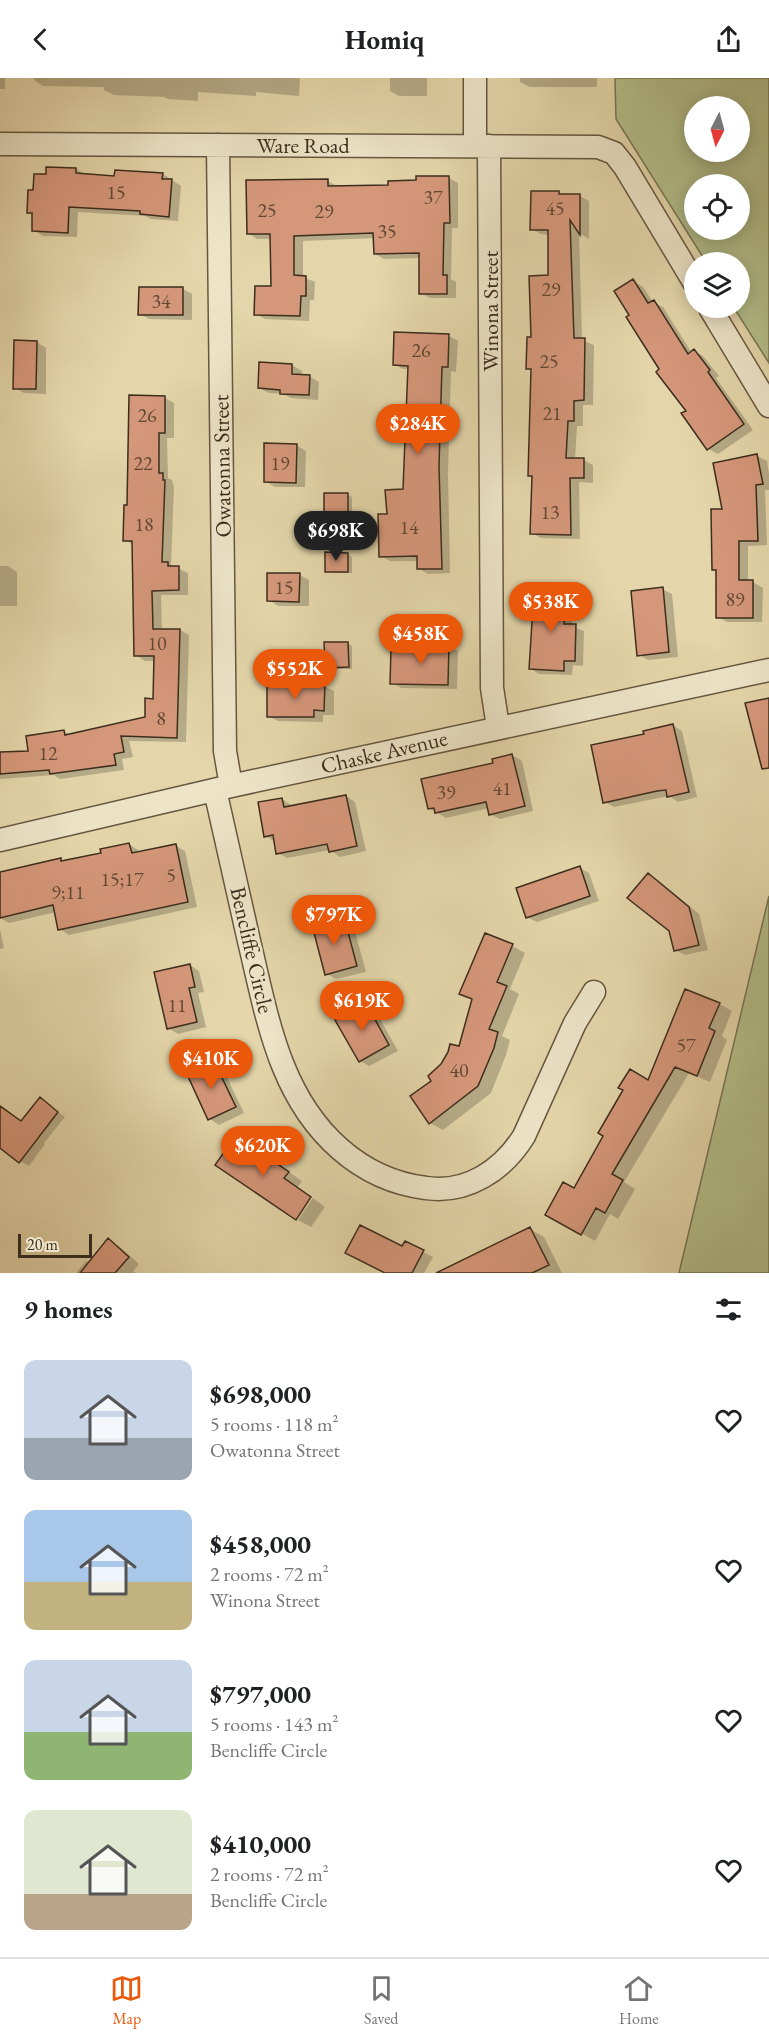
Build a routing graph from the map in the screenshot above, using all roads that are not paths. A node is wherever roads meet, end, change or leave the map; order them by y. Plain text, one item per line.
1 (475, 78) edge
2 (0, 144) edge
3 (218, 145) junction
4 (482, 146) junction
5 (684, 265) edge
6 (716, 318) edge
7 (769, 406) edge
8 (769, 670) edge
9 (498, 727) junction
10 (223, 788) junction
11 (0, 840) edge
12 (594, 992) dead end

1 - 4 street, Winona Street
2 - 3 street, Ware Road
3 - 4 street, Ware Road
3 - 10 street, Owatonna Street
4 - 5 street, Ware Road
4 - 9 street, Winona Street
6 - 7 street
8 - 9 street, Chaske Avenue
9 - 10 street, Chaske Avenue
10 - 11 street, Chaske Avenue
10 - 12 street, Bencliffe Circle

